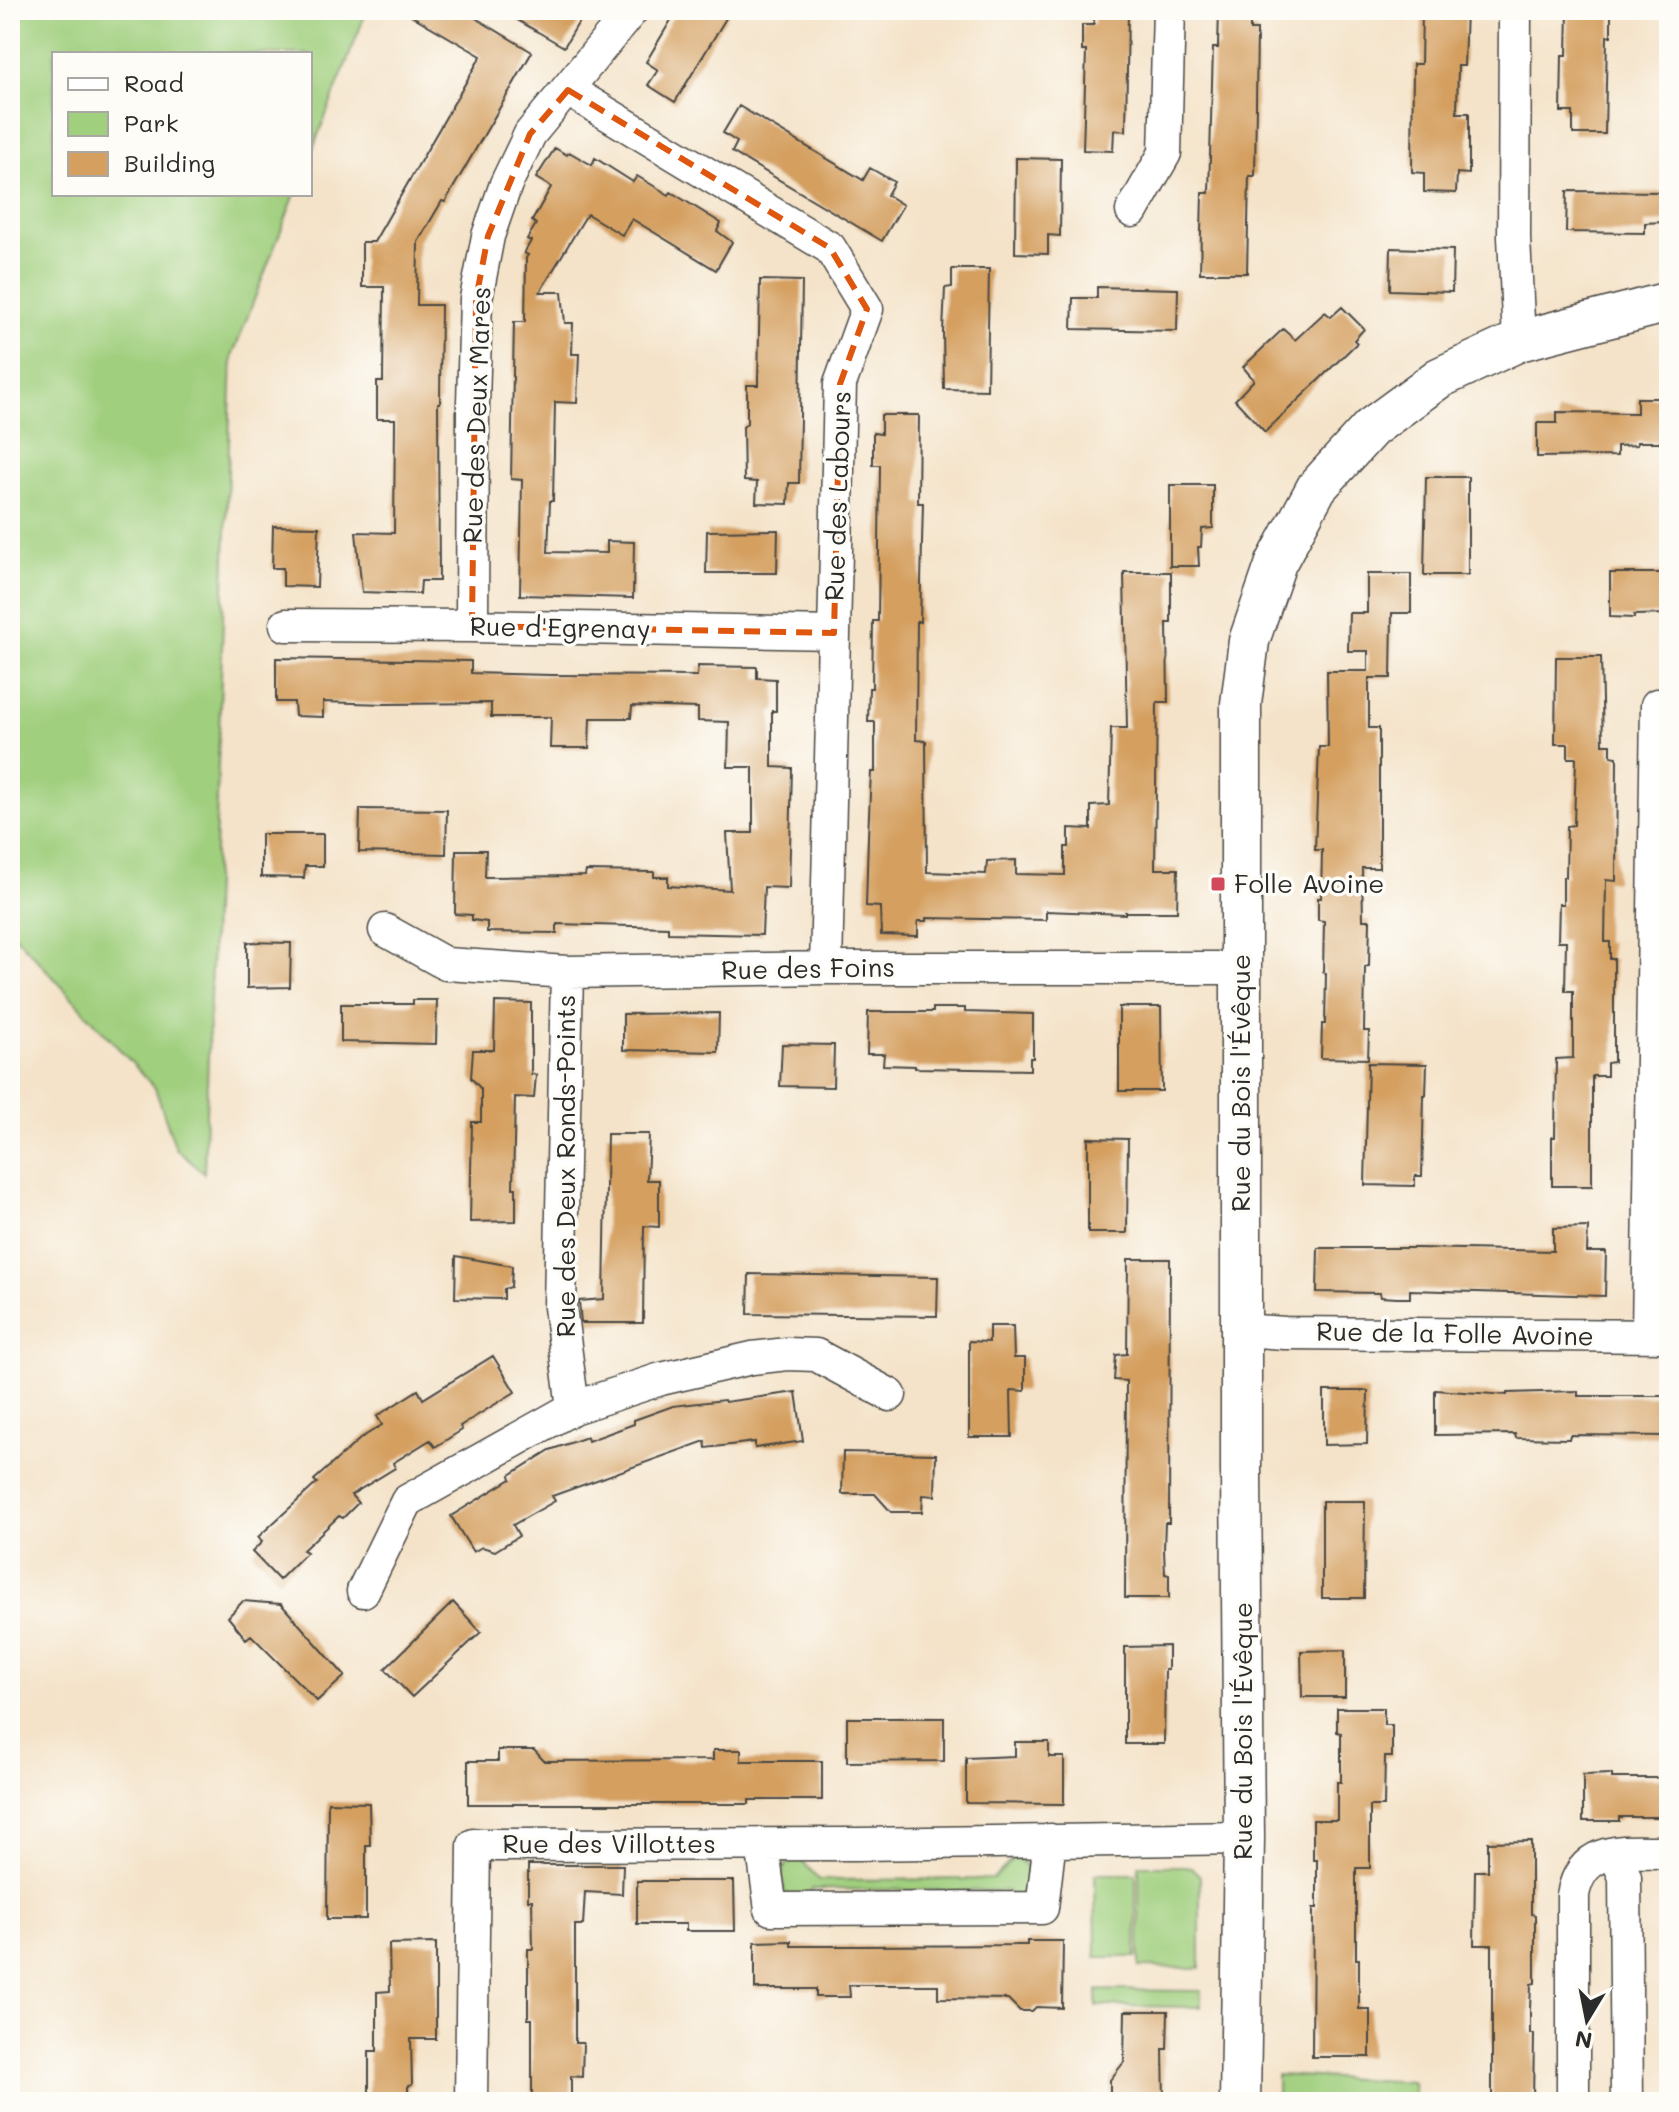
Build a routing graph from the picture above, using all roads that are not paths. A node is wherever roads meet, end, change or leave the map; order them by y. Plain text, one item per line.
1 (632, 10) edge
2 (1169, 10) edge
3 (1515, 10) edge
4 (568, 90) junction
5 (1132, 211) dead end
6 (1669, 302) edge
7 (1519, 341) junction
8 (286, 625) dead end
9 (472, 626) junction
10 (834, 633) junction
11 (1669, 705) edge
12 (385, 930) dead end
13 (826, 968) junction
14 (1241, 968) junction
15 (567, 972) junction
16 (1241, 1330) junction
17 (1658, 1336) edge
18 (890, 1395) dead end
19 (573, 1408) junction
20 (363, 1591) dead end
21 (1244, 1838) junction
22 (1050, 1840) junction
23 (762, 1844) junction
24 (1669, 1852) edge
25 (1615, 1853) junction
26 (471, 2102) edge
27 (1240, 2102) edge
28 (1573, 2102) edge
29 (1627, 2102) edge

1 - 4 street, Rue des Deux Mares
2 - 5 street
3 - 7 street
4 - 9 street, Rue des Deux Mares
4 - 10 street, Rue des Labours
6 - 7 street, Rue du Bois l'Évêque
7 - 14 street, Rue du Bois l'Évêque
8 - 9 street, Rue d'Egrenay
9 - 10 street, Rue d'Egrenay
10 - 13 street, Rue des Labours
11 - 17 street
12 - 15 street, Rue des Foins
13 - 14 street, Rue des Foins
13 - 15 street, Rue des Foins
14 - 16 street, Rue du Bois l'Évêque
15 - 19 street, Rue des Deux Ronds-Points
16 - 17 street, Rue de la Folle Avoine
16 - 21 street, Rue du Bois l'Évêque
18 - 19 street
19 - 20 street
21 - 22 street, Rue des Villottes
21 - 27 street, Rue du Bois l'Évêque
22 - 23 street, Rue des Villottes
22 - 23 street
23 - 26 street, Rue des Villottes
24 - 25 street
25 - 28 street
25 - 29 street

